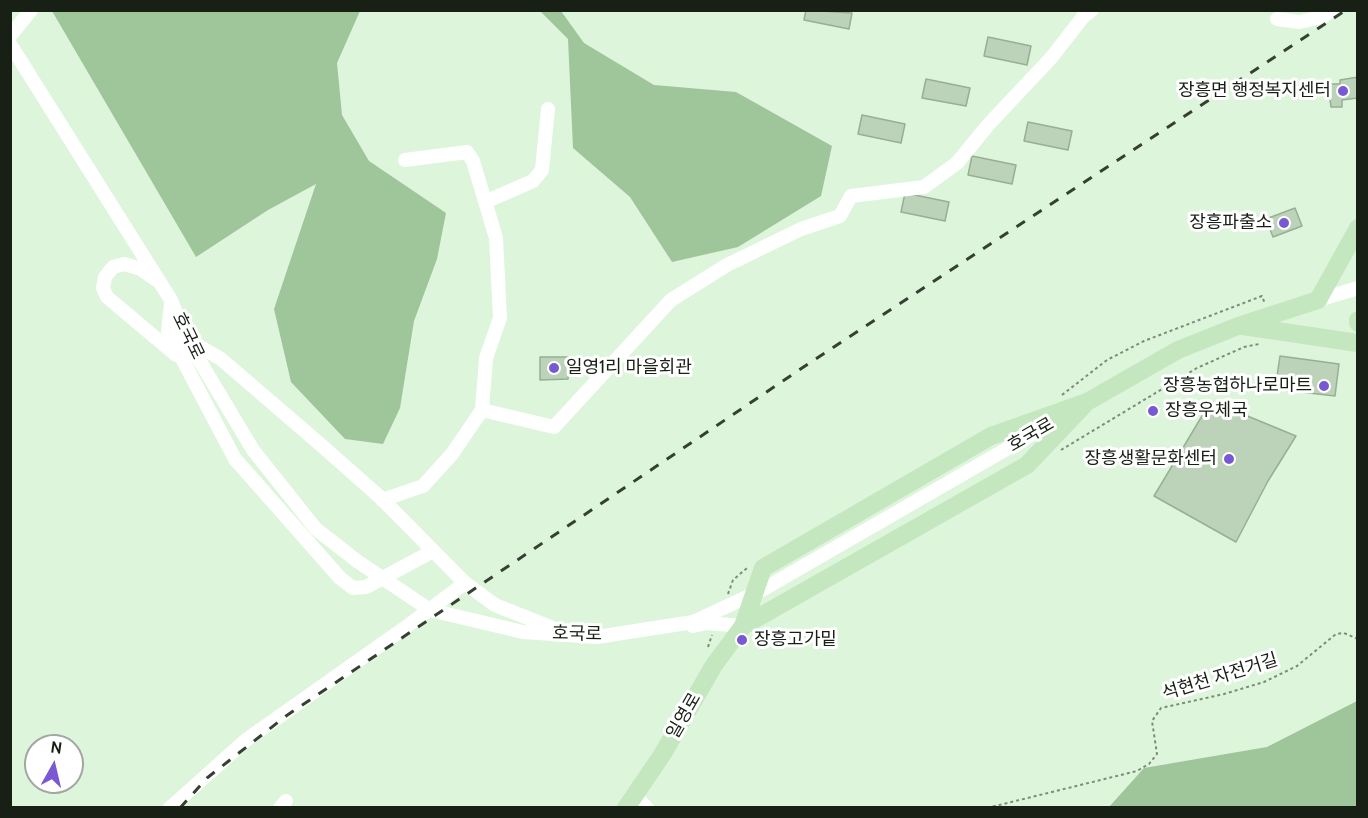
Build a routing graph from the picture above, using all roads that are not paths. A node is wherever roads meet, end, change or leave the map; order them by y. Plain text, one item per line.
1 (31, 10) edge
2 (1092, 10) edge
3 (1332, 10) edge
4 (1288, 20) dead end
5 (10, 36) edge
6 (10, 44) edge
7 (548, 109) dead end
8 (405, 160) dead end
9 (485, 202) junction
10 (1358, 228) edge
11 (161, 284) junction
12 (1358, 288) edge
13 (171, 300) junction
14 (1318, 300) junction
15 (1238, 326) junction
16 (186, 338) junction
17 (1358, 343) edge
18 (182, 360) junction
19 (1087, 402) junction
20 (482, 410) junction
21 (382, 500) junction
22 (433, 551) junction
23 (465, 583) junction
24 (743, 626) junction
25 (636, 803) edge
26 (170, 807) edge

1 - 5 street
2 - 20 street
3 - 4 street
6 - 11 street, 호국로
7 - 9 street
8 - 9 street
9 - 20 street
10 - 14 main road
11 - 13 street, 호국로
11 - 18 street
12 - 14 street, 호국로
13 - 16 street, 호국로
13 - 18 street
14 - 15 main road, 호국로
15 - 17 main road
15 - 19 main road, 호국로
16 - 19 street, 호국로
16 - 21 street
18 - 22 street
19 - 24 main road
19 - 24 main road
20 - 21 street
21 - 22 street
22 - 23 street
23 - 24 street
23 - 26 street
24 - 25 main road, 일영로

